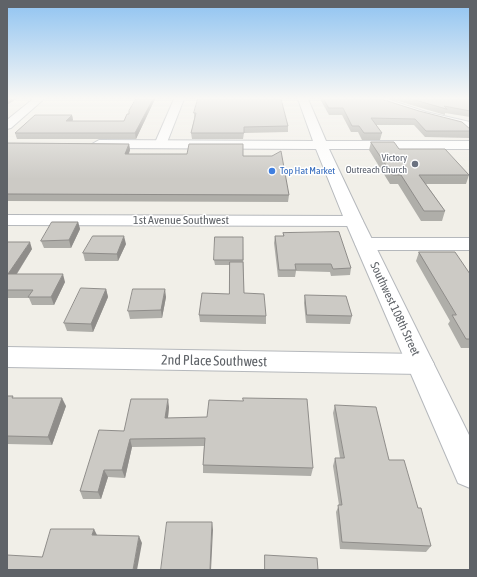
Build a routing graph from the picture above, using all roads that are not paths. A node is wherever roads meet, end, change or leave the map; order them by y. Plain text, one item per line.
1 (168, 126) edge
2 (314, 126) edge
3 (83, 144) edge
4 (160, 145) junction
5 (321, 145) junction
6 (470, 145) edge
7 (7, 220) edge
8 (354, 221) junction
9 (364, 244) junction
10 (470, 244) edge
11 (7, 357) edge
12 (421, 364) junction
13 (470, 472) edge

1 - 4 street
2 - 5 street, Southwest 108th Street
3 - 4 street
4 - 5 street
5 - 6 street
5 - 8 street, Southwest 108th Street
7 - 8 street, 1st Avenue Southwest
8 - 9 street, Southwest 108th Street
9 - 10 street
9 - 12 street, Southwest 108th Street
11 - 12 street, 2nd Place Southwest
12 - 13 street, Southwest 108th Street

